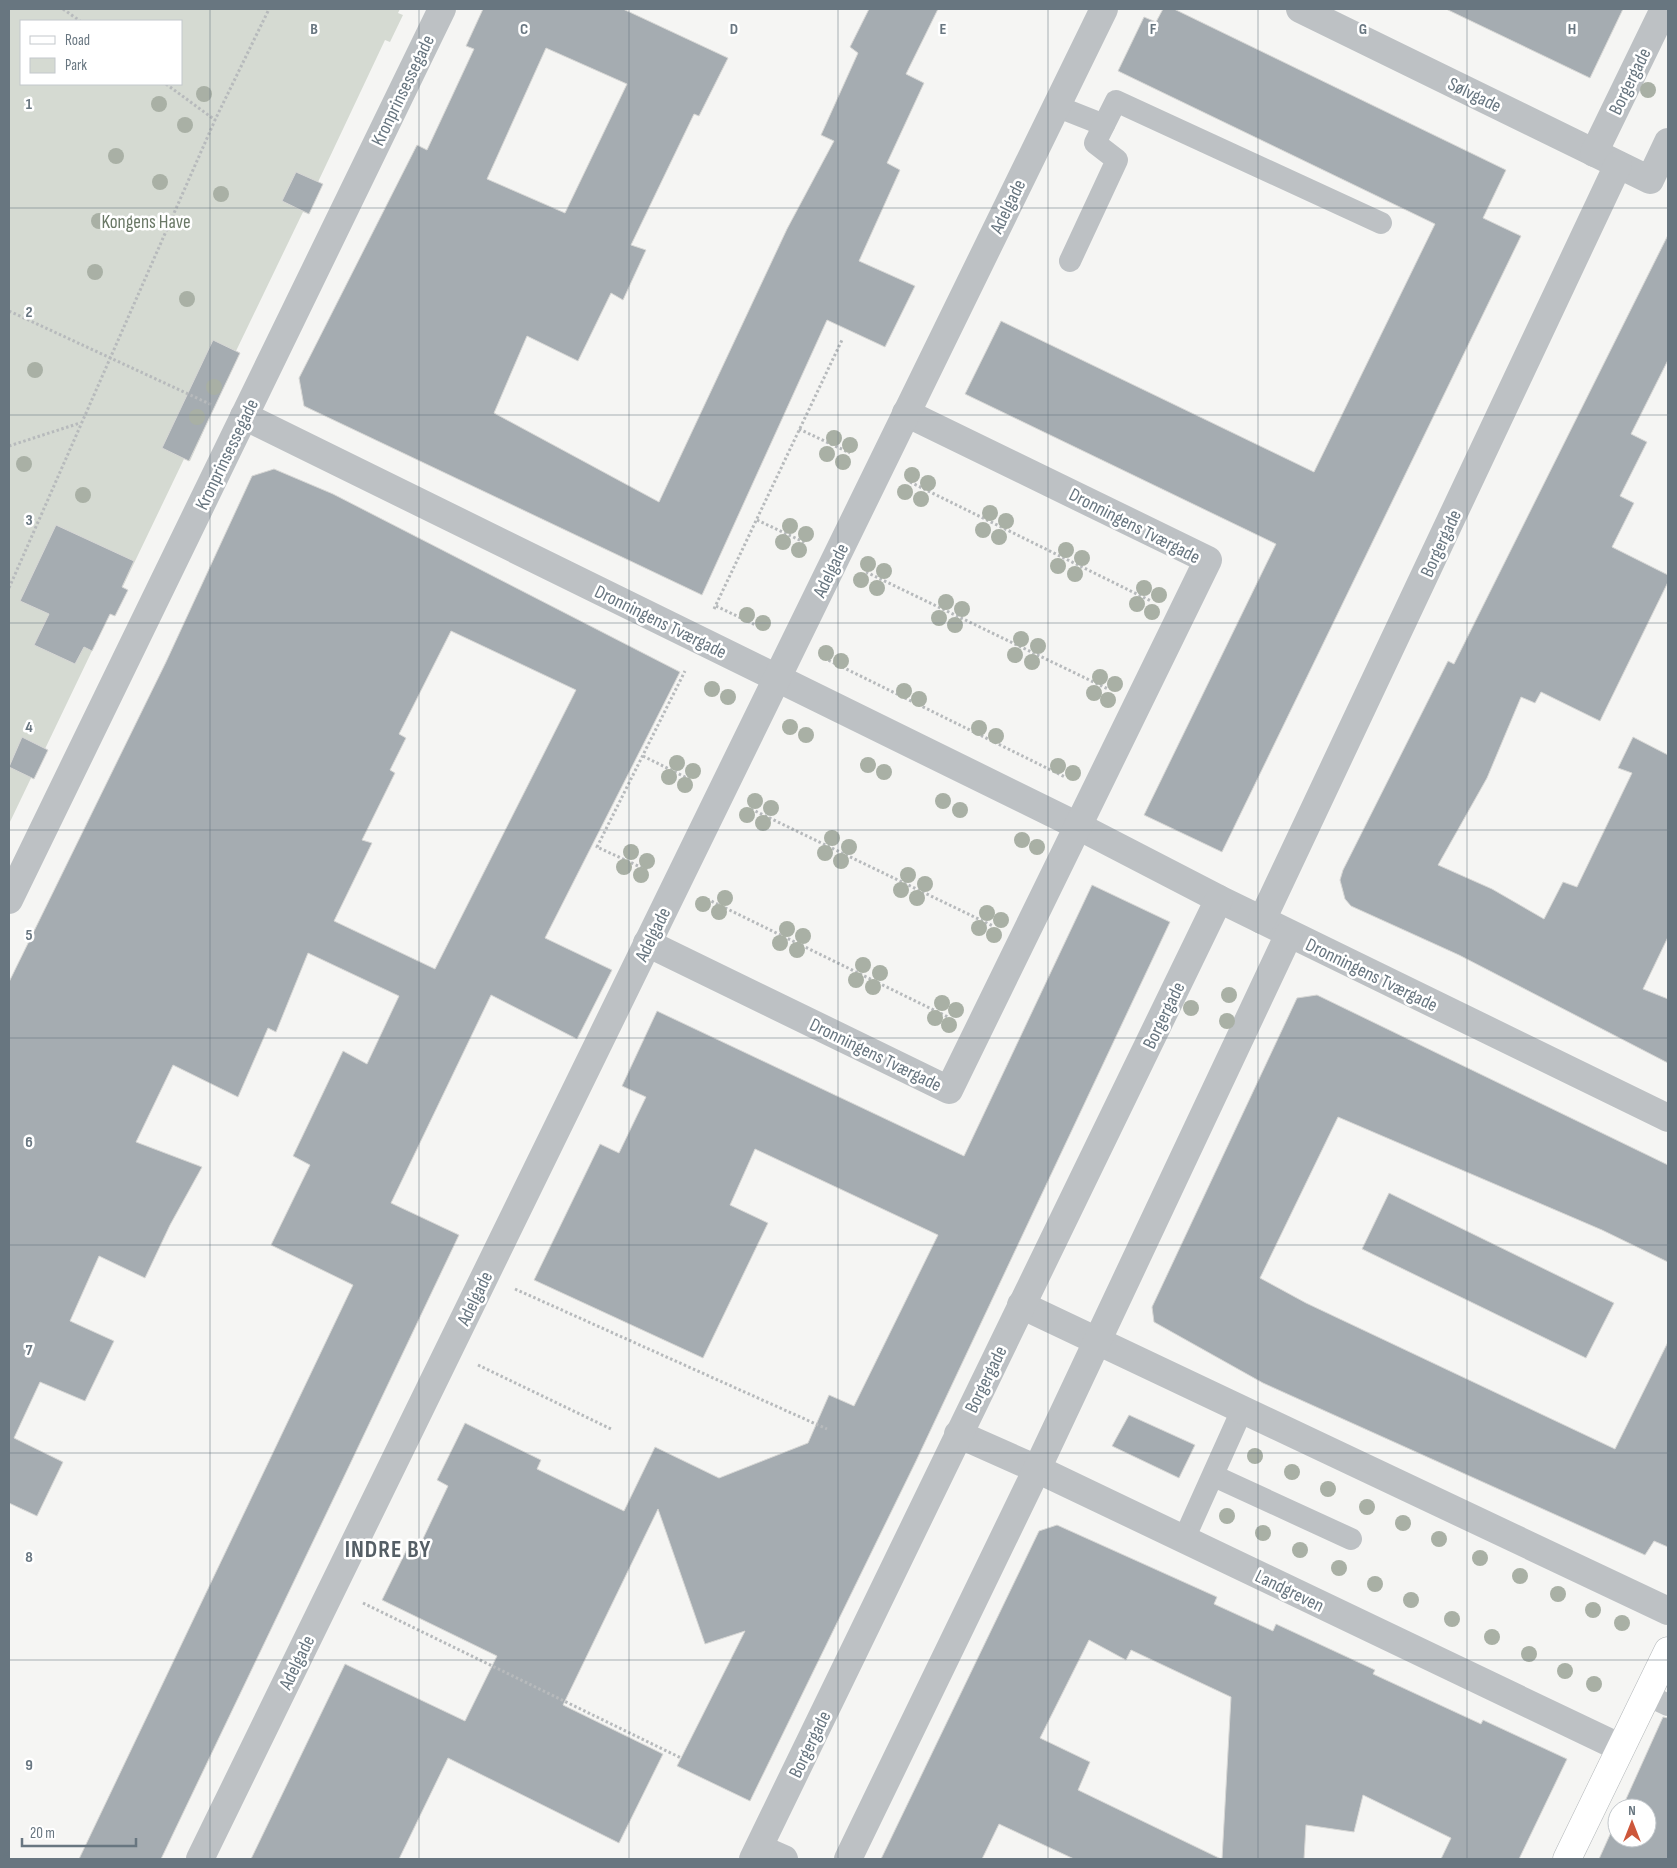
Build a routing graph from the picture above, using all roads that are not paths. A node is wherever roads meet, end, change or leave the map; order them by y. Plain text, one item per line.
1 (442, 9) edge
2 (1104, 9) edge
3 (1300, 9) edge
4 (1664, 9) edge
5 (1056, 106) junction
6 (1104, 125) junction
7 (1668, 142) edge
8 (1594, 153) junction
9 (1618, 165) junction
10 (1381, 223) dead end
11 (1070, 262) dead end
12 (906, 413) junction
13 (244, 416) junction
14 (777, 678) junction
15 (1078, 826) junction
16 (1220, 899) junction
17 (9, 900) edge
18 (1262, 920) junction
19 (1289, 934) junction
20 (647, 943) junction
21 (1668, 1118) edge
22 (1021, 1305) junction
23 (1096, 1341) junction
24 (1242, 1410) junction
25 (958, 1434) junction
26 (1037, 1469) junction
27 (1214, 1476) junction
28 (1184, 1539) junction
29 (1351, 1539) dead end
30 (1668, 1612) edge
31 (1668, 1651) edge
32 (1658, 1700) edge
33 (1621, 1748) junction
34 (756, 1854) edge
35 (200, 1859) edge
36 (784, 1859) edge
37 (848, 1859) edge
38 (1567, 1859) edge

1 - 13 street, Kronprinsessegade
2 - 5 street, Adelgade
3 - 8 street, Sølvgade
4 - 8 street, Borgergade
5 - 6 lane
5 - 12 street, Adelgade
6 - 10 lane
6 - 11 lane
7 - 9 street, Sølvgade
8 - 9 street, Sølvgade
9 - 18 street, Borgergade
12 - 14 street, Adelgade
12 - 15 street, Dronningens Tværgade
13 - 14 street, Dronningens Tværgade
13 - 17 street, Kronprinsessegade
14 - 15 street, Dronningens Tværgade
14 - 20 street, Adelgade
15 - 16 street, Dronningens Tværgade
15 - 20 street, Dronningens Tværgade
16 - 18 street, Dronningens Tværgade
16 - 22 street, Borgergade
18 - 19 street, Dronningens Tværgade
19 - 21 street, Dronningens Tværgade
19 - 23 street
20 - 35 street, Adelgade
22 - 23 street
22 - 25 street, Borgergade
23 - 24 street
23 - 26 street
24 - 27 lane
24 - 30 street
25 - 26 street, Landgreven
25 - 34 street, Borgergade
26 - 28 street, Landgreven
26 - 37 street
27 - 28 lane
27 - 29 lane
28 - 33 street, Landgreven
31 - 32 main road
32 - 33 main road
33 - 38 main road
34 - 36 street

